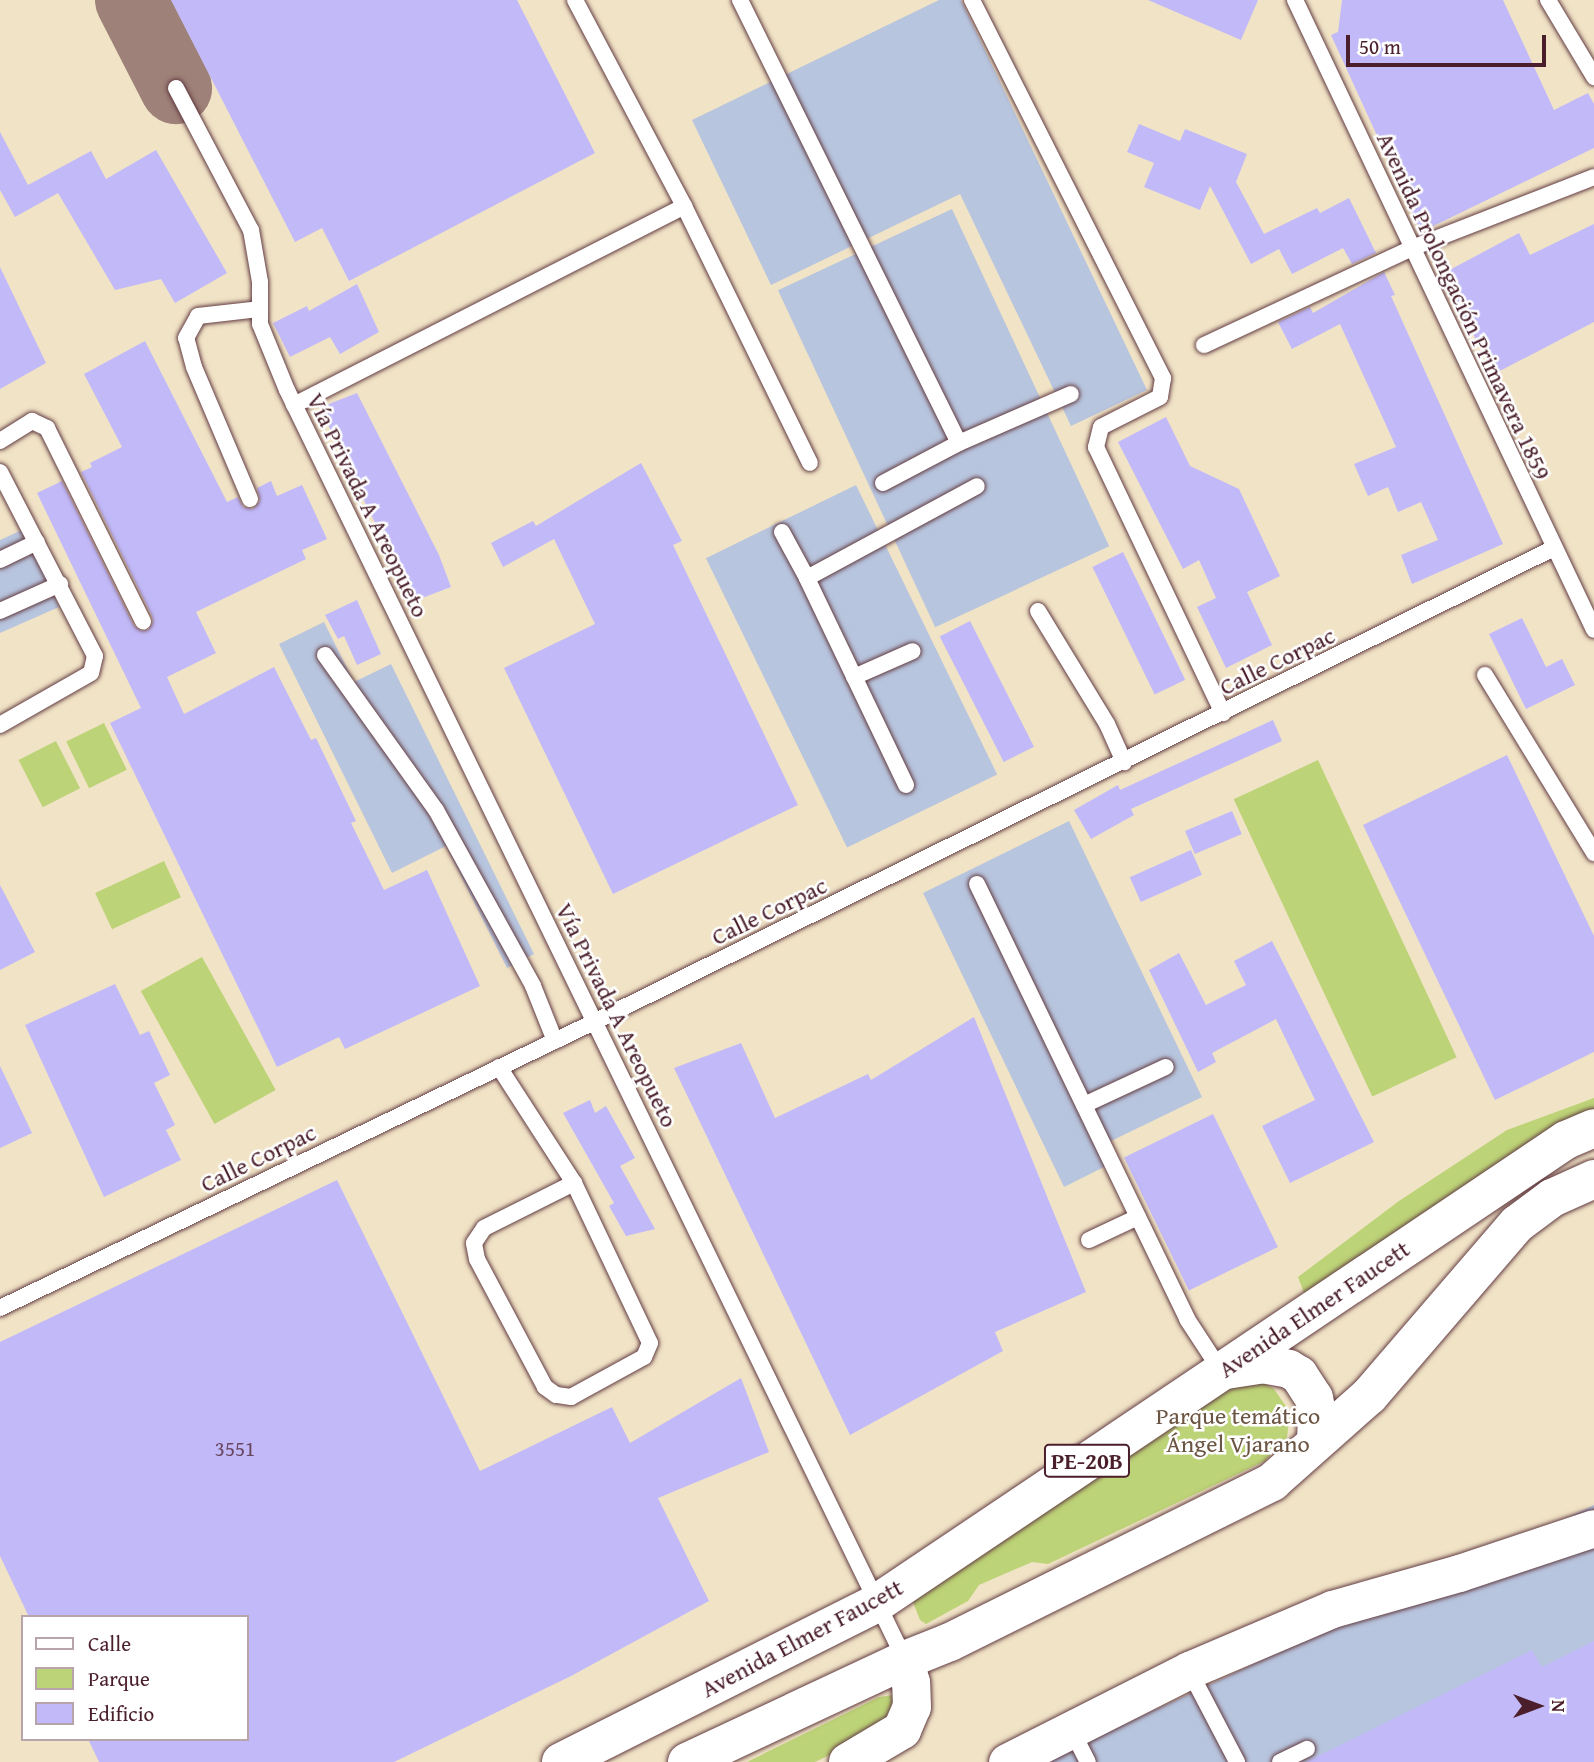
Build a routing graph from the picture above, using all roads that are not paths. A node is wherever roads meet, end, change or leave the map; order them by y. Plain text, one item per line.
1 (575, 0) edge
2 (740, 0) edge
3 (972, 0) edge
4 (1295, 0) edge
5 (1548, 0) edge
6 (1594, 77) edge
7 (176, 88) dead end
8 (1594, 177) edge
9 (684, 206) junction
10 (1412, 248) junction
11 (259, 309) junction
12 (1204, 345) dead end
13 (1071, 394) dead end
14 (290, 397) junction
15 (0, 440) edge
16 (959, 443) junction
17 (810, 463) dead end
18 (0, 472) edge
19 (883, 483) dead end
20 (977, 486) dead end
21 (250, 499) dead end
22 (782, 533) dead end
23 (37, 542) junction
24 (1554, 548) junction
25 (0, 560) edge
26 (807, 578) junction
27 (60, 584) junction
28 (0, 611) edge
29 (1038, 611) dead end
30 (143, 621) dead end
31 (1594, 630) edge
32 (913, 651) dead end
33 (325, 655) dead end
34 (1485, 675) dead end
35 (854, 677) junction
36 (1223, 713) junction
37 (0, 725) edge
38 (1124, 762) junction
39 (906, 785) dead end
40 (1594, 853) edge
41 (978, 884) dead end
42 (594, 1022) junction
43 (555, 1041) junction
44 (499, 1067) junction
45 (1166, 1067) dead end
46 (1084, 1105) junction
47 (1594, 1128) edge
48 (1594, 1179) edge
49 (574, 1183) junction
50 (1138, 1217) junction
51 (1089, 1240) dead end
52 (0, 1308) edge
53 (1221, 1371) junction
54 (1316, 1442) junction
55 (1594, 1528) edge
56 (877, 1603) junction
57 (905, 1660) junction
58 (1189, 1671) junction
59 (1071, 1729) junction
60 (1307, 1749) dead end
61 (561, 1762) edge
62 (688, 1762) edge
63 (848, 1762) edge
64 (1007, 1762) edge
65 (1088, 1762) edge
66 (1237, 1762) edge
67 (1280, 1762) edge

1 - 9 lane
2 - 16 lane
3 - 36 lane
4 - 10 lane, Avenida Prolongación Primavera 1859
5 - 6 lane
7 - 11 lane, Vía Privada A Areopueto
8 - 10 lane
9 - 14 lane
9 - 17 lane
10 - 12 lane
10 - 24 lane, Avenida Prolongación Primavera 1859
11 - 14 lane, Vía Privada A Areopueto
11 - 21 lane
13 - 16 lane
14 - 42 lane, Vía Privada A Areopueto
15 - 30 lane
16 - 19 lane
18 - 23 lane
20 - 26 lane
22 - 26 lane
23 - 25 lane
23 - 27 lane
24 - 31 lane, Avenida Prolongación Primavera 1859
24 - 36 lane, Calle Corpac
26 - 35 lane
27 - 28 lane
27 - 37 lane
29 - 38 lane
32 - 35 lane
33 - 43 lane
34 - 40 lane
35 - 39 lane
36 - 38 lane, Calle Corpac
38 - 42 lane, Calle Corpac
41 - 46 lane
42 - 43 lane, Calle Corpac
42 - 56 lane, Vía Privada A Areopueto
43 - 44 lane, Calle Corpac
44 - 49 lane
44 - 52 lane, Calle Corpac
45 - 46 lane
46 - 50 lane
47 - 53 highway, Avenida Elmer Faucett / PE-20B
48 - 54 highway
49 - 49 lane
50 - 51 lane
50 - 53 lane
53 - 54 highway
53 - 56 highway, Avenida Elmer Faucett / PE-20B
54 - 57 highway
55 - 58 street
56 - 57 lane, Vía Privada A Areopueto
56 - 61 highway, Avenida Elmer Faucett / PE-20B
57 - 62 highway
57 - 63 highway
58 - 59 street
58 - 66 lane
59 - 64 street
59 - 65 lane
60 - 67 lane

